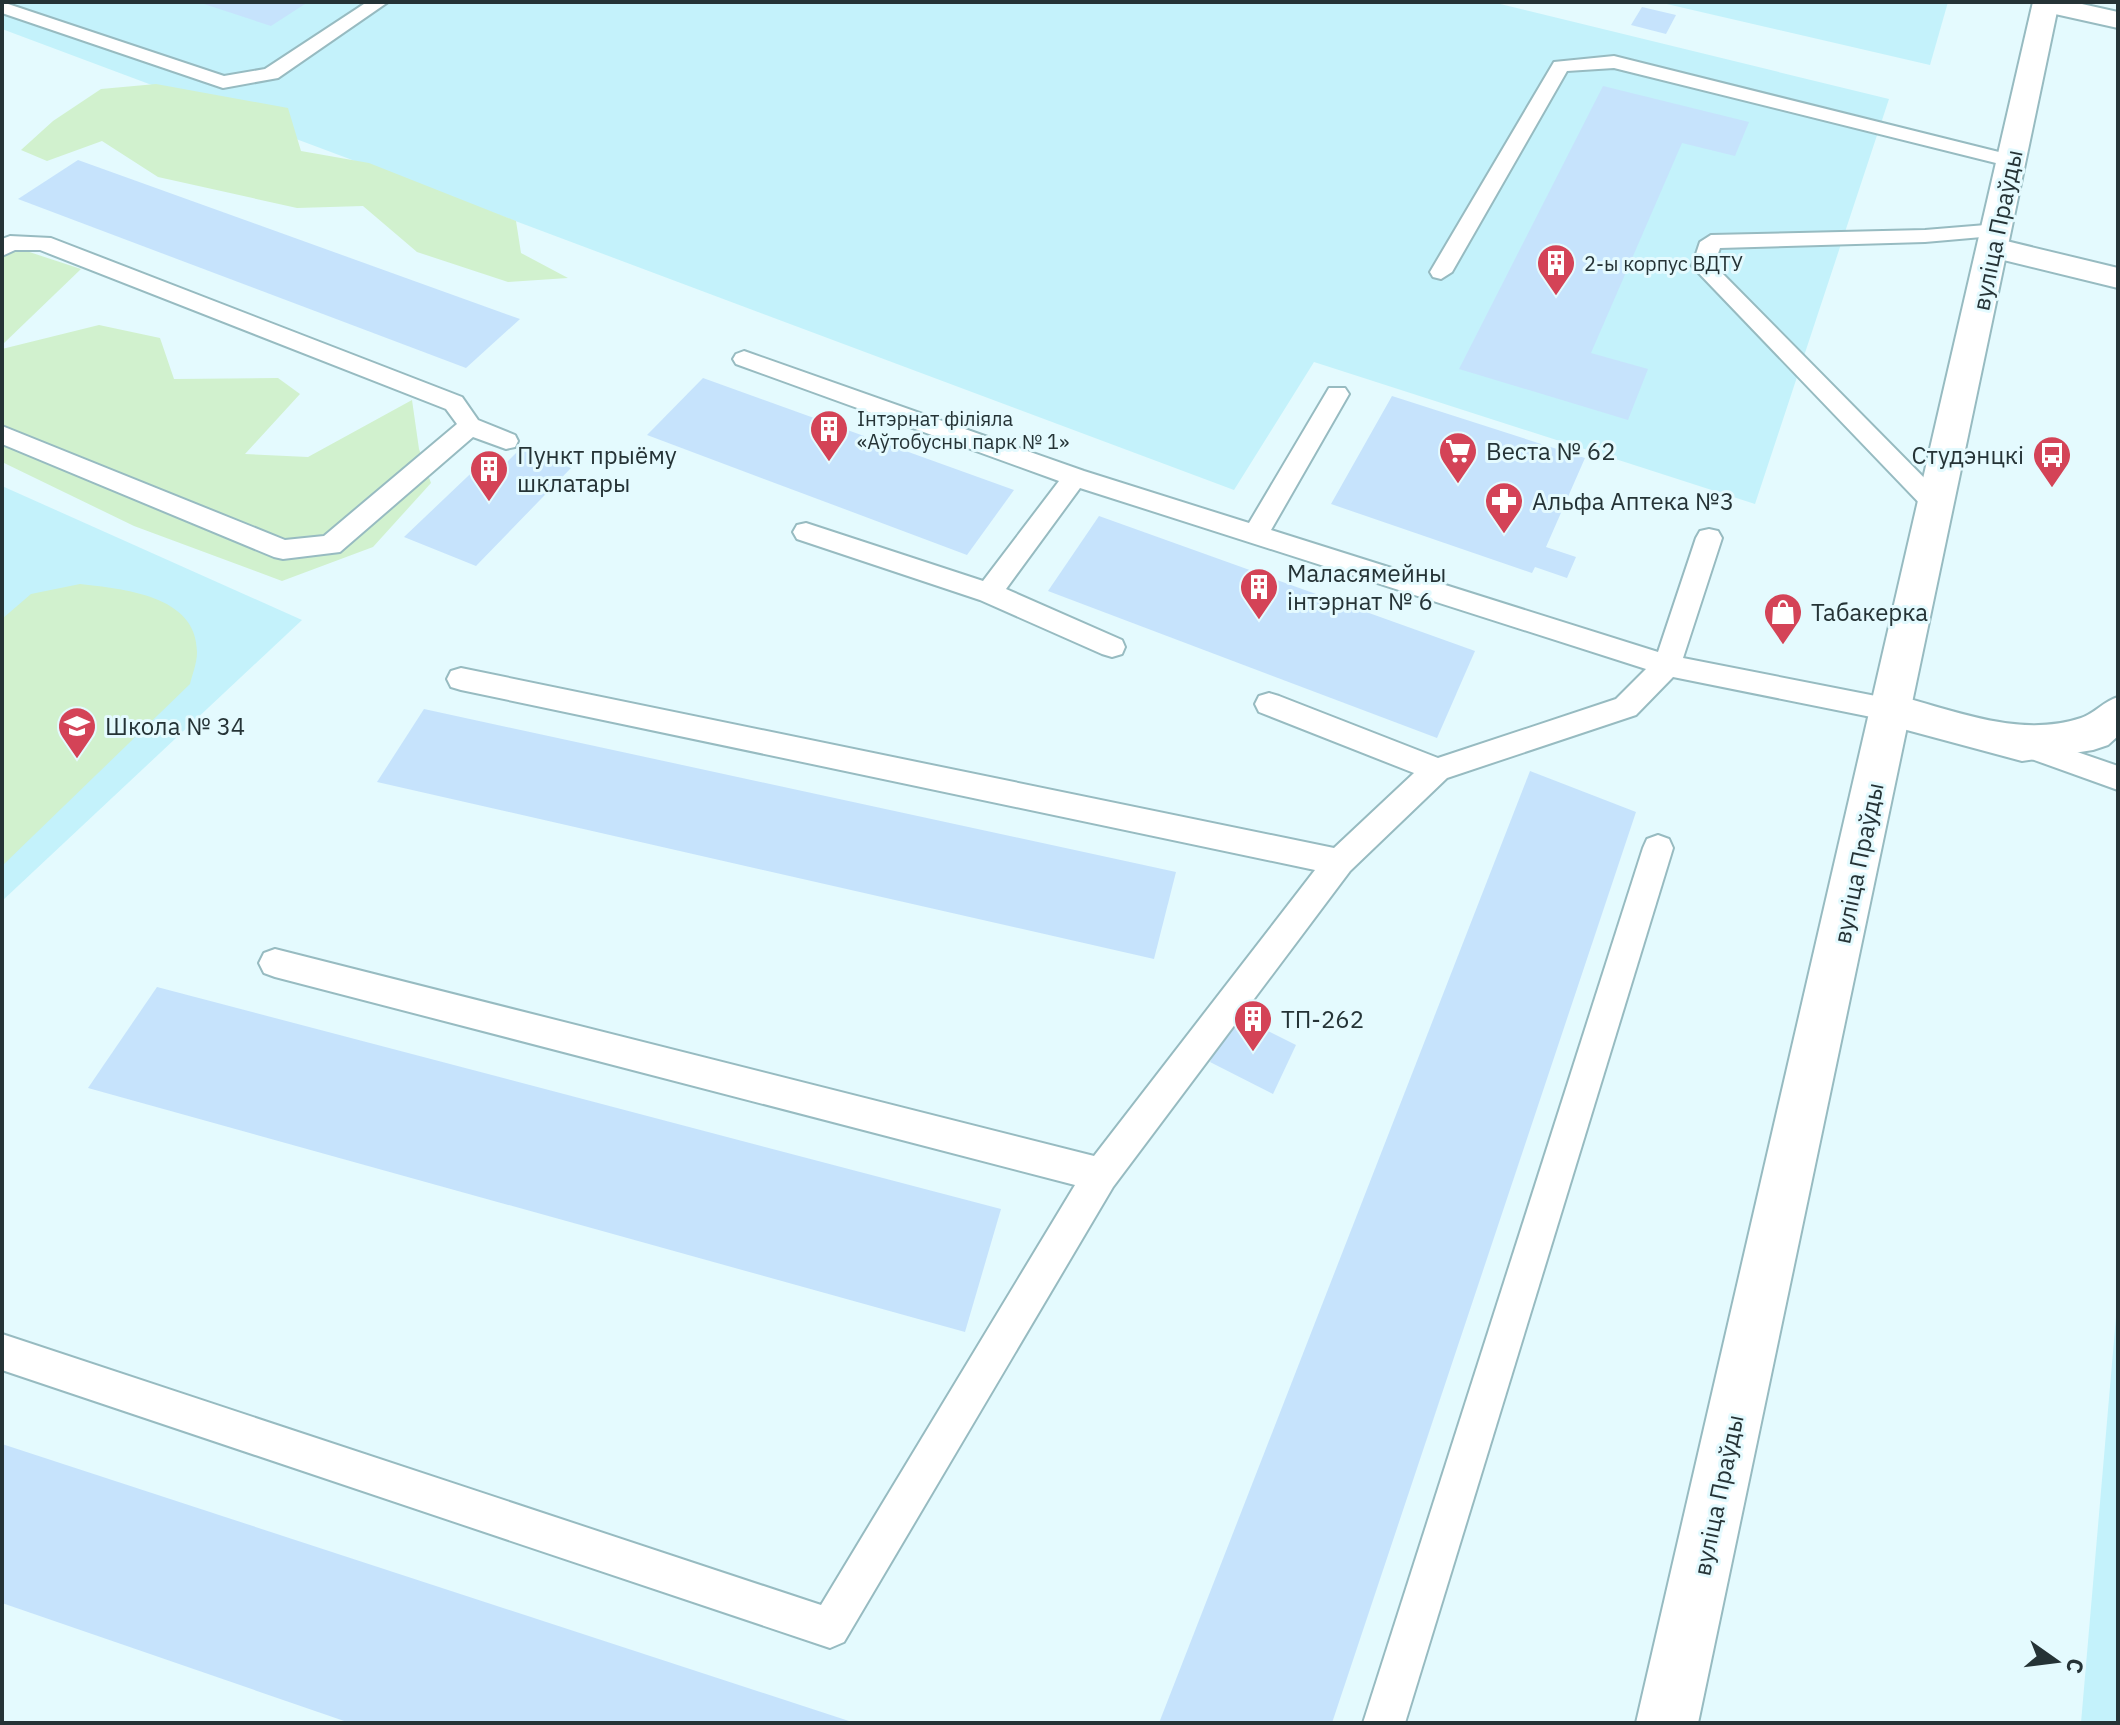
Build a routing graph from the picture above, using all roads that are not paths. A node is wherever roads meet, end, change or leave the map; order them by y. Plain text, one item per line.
1 (379, 2) edge
2 (2046, 3) edge
3 (2, 7) edge
4 (2118, 20) edge
5 (2012, 161) junction
6 (1996, 239) junction
7 (2, 249) edge
8 (1441, 272) dead end
9 (2118, 278) edge
10 (744, 359) dead end
11 (1337, 394) dead end
12 (470, 426) junction
13 (2, 434) edge
14 (506, 441) dead end
15 (1075, 477) junction
16 (1936, 505) junction
17 (806, 532) dead end
18 (1255, 535) junction
19 (1709, 538) dead end
20 (989, 593) junction
21 (1112, 647) dead end
22 (1667, 665) junction
23 (461, 679) dead end
24 (1269, 704) dead end
25 (1891, 710) junction
26 (2118, 713) edge
27 (2022, 744) junction
28 (1437, 770) junction
29 (2118, 778) edge
30 (1658, 848) dead end
31 (1339, 862) junction
32 (275, 963) dead end
33 (1101, 1175) junction
34 (2, 1352) edge
35 (1384, 1723) edge
36 (1667, 1723) edge

1 - 3 lane
2 - 4 main road
2 - 5 main road, вуліца Праўды
5 - 6 main road, вуліца Праўды
5 - 8 lane
6 - 9 main road
6 - 16 main road, вуліца Праўды
6 - 16 lane
7 - 12 lane
10 - 15 lane
11 - 18 lane
12 - 13 lane
12 - 14 lane
15 - 18 lane
15 - 20 lane
16 - 25 main road, вуліца Праўды
17 - 20 lane
18 - 22 lane
19 - 22 lane
20 - 21 lane
22 - 25 lane
22 - 28 lane
23 - 31 lane
24 - 28 lane
25 - 27 main road
25 - 36 main road, вуліца Праўды
26 - 27 main road
27 - 29 lane
28 - 31 lane
30 - 35 lane
31 - 33 lane
32 - 33 lane
33 - 34 lane

